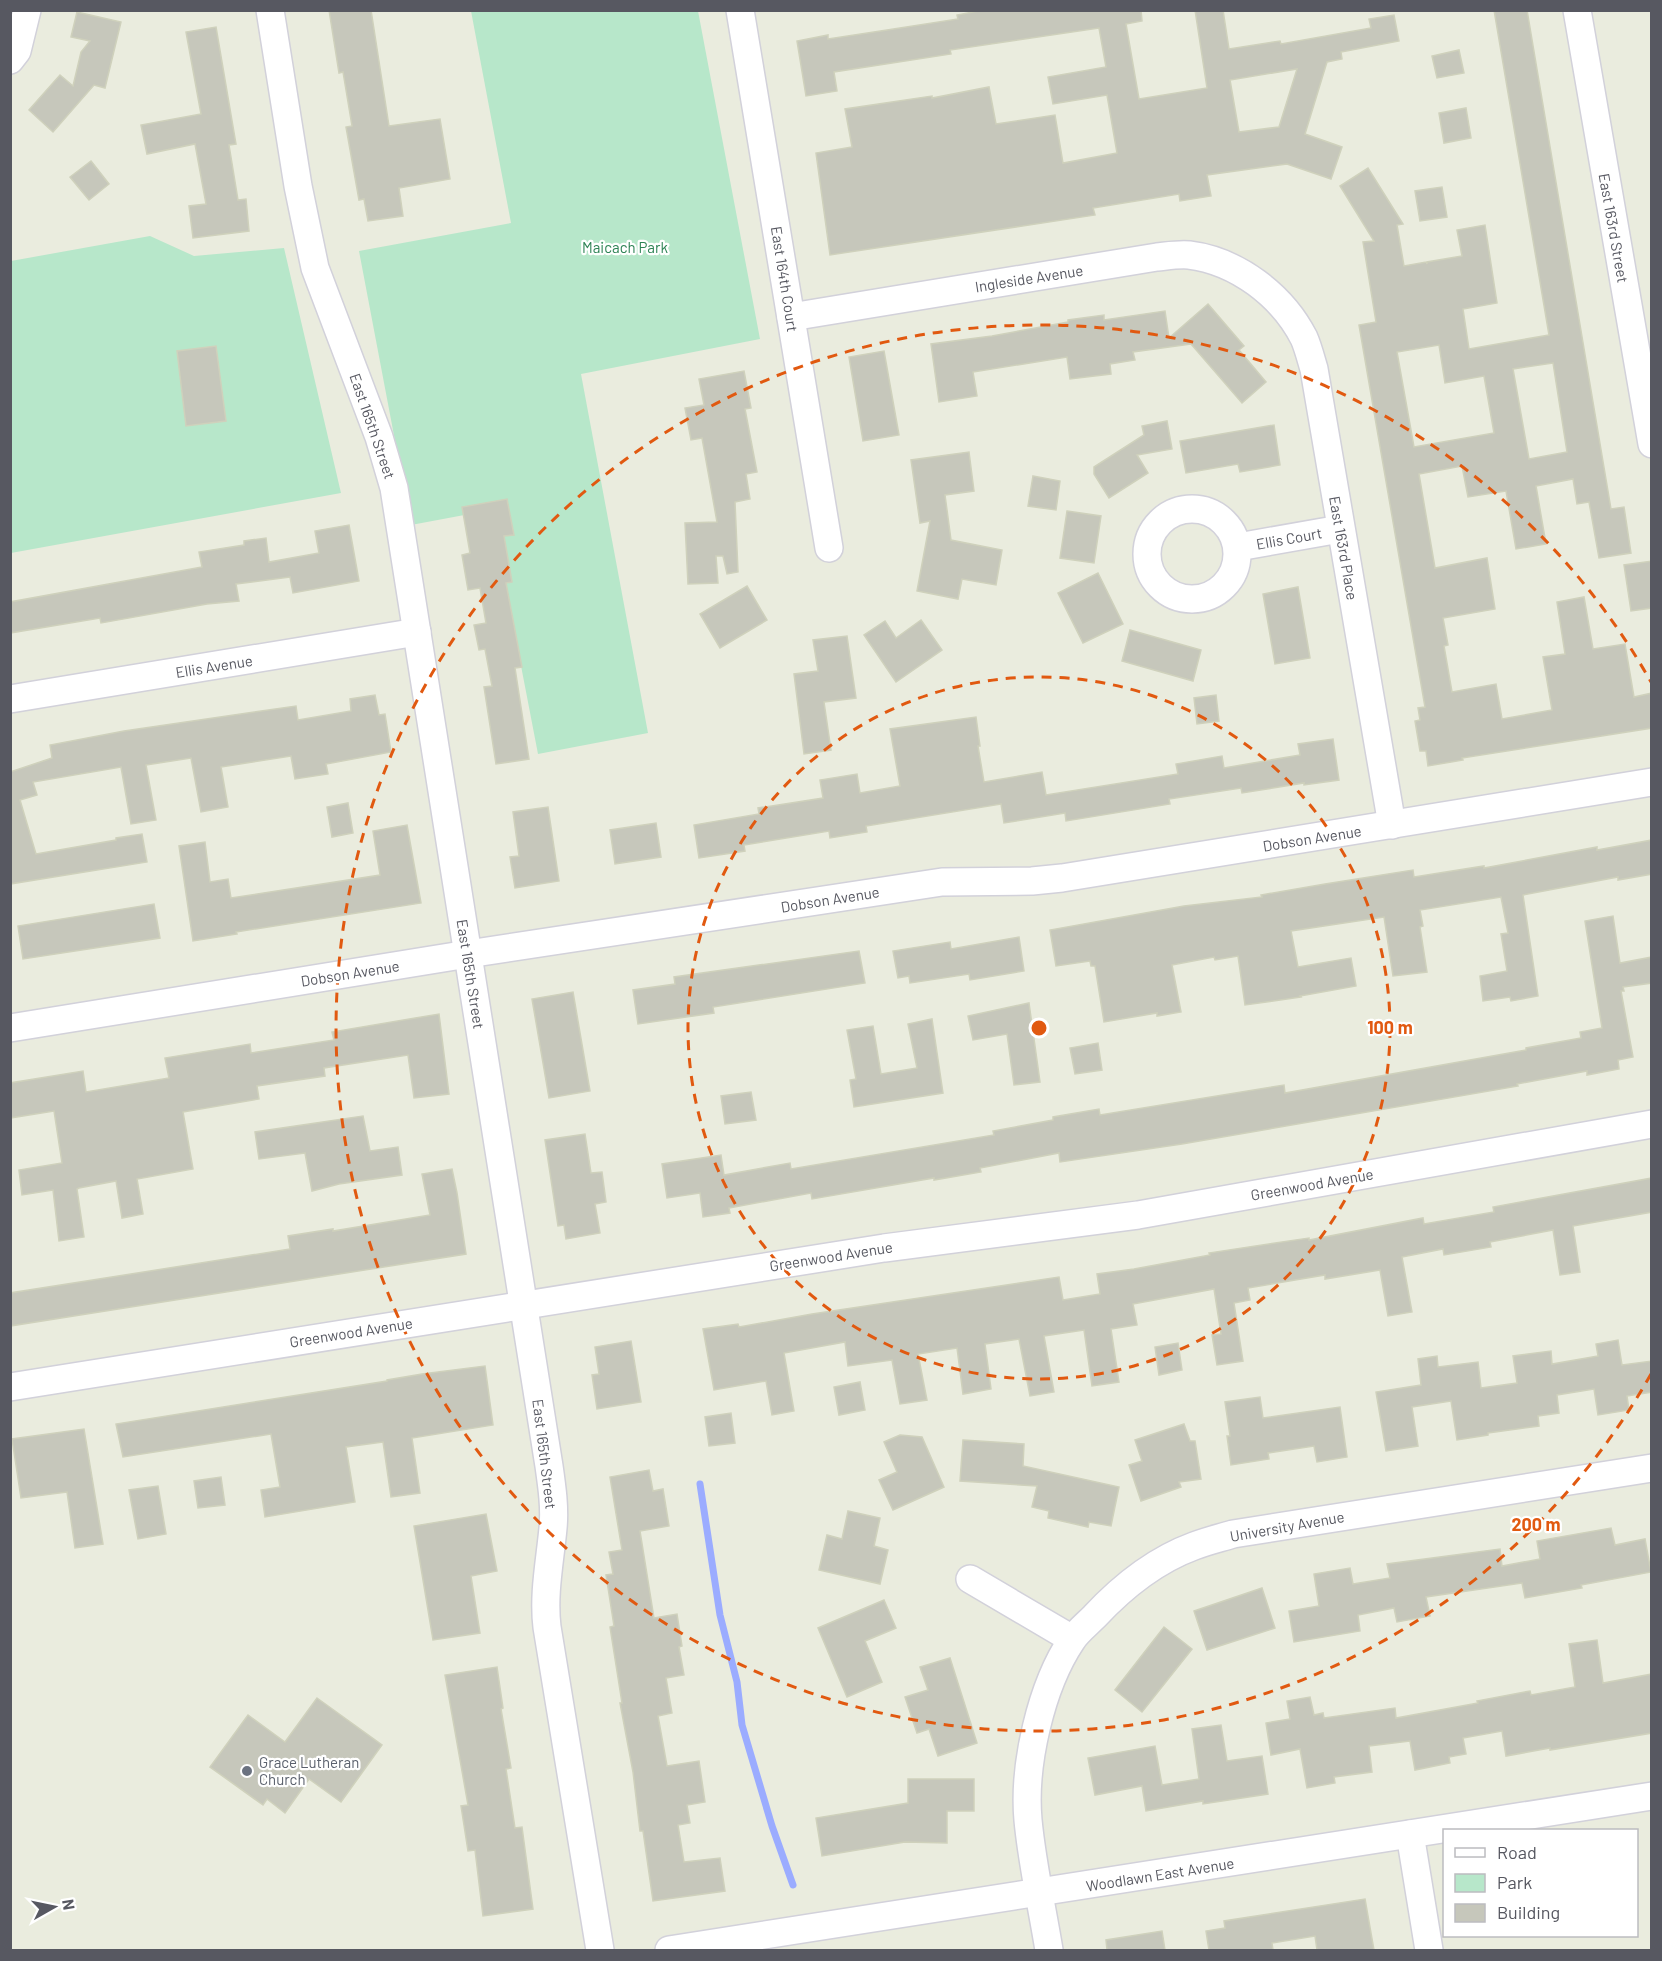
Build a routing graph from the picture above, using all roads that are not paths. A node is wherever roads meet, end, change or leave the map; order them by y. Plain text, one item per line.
1 (27, 10) edge
2 (270, 10) edge
3 (740, 10) edge
4 (1577, 10) edge
5 (10, 60) edge
6 (1261, 286) joint
7 (791, 317) junction
8 (1652, 444) edge
9 (1340, 529) junction
10 (1238, 547) dead end
11 (829, 548) dead end
12 (417, 632) junction
13 (10, 699) edge
14 (1652, 783) edge
15 (1392, 825) junction
16 (468, 954) junction
17 (10, 1028) edge
18 (1652, 1124) edge
19 (524, 1304) junction
20 (10, 1387) edge
21 (1652, 1468) edge
22 (970, 1579) dead end
23 (1072, 1639) junction
24 (1652, 1796) edge
25 (1410, 1834) junction
26 (1040, 1893) junction
27 (600, 1950) edge
28 (669, 1950) edge
29 (1049, 1950) edge
30 (1430, 1950) edge

1 - 5 street
2 - 12 street, East 165th Street
3 - 7 street, East 164th Court
4 - 8 street, East 163rd Street
6 - 7 street, Ingleside Avenue
6 - 9 street, East 163rd Place
7 - 11 street, East 164th Court
9 - 10 street, Ellis Court
9 - 15 street, East 163rd Place
12 - 13 street, Ellis Avenue
12 - 16 street, East 165th Street
14 - 15 street, Dobson Avenue
15 - 16 street, Dobson Avenue
16 - 17 street, Dobson Avenue
16 - 19 street, East 165th Street
18 - 19 street, Greenwood Avenue
19 - 20 street, Greenwood Avenue
19 - 27 street, East 165th Street
21 - 23 street, University Avenue
22 - 23 street
23 - 26 street, University Avenue
24 - 25 street, Woodlawn East Avenue
25 - 26 street, Woodlawn East Avenue
25 - 30 street
26 - 28 street, Woodlawn East Avenue
26 - 29 street, University Avenue

